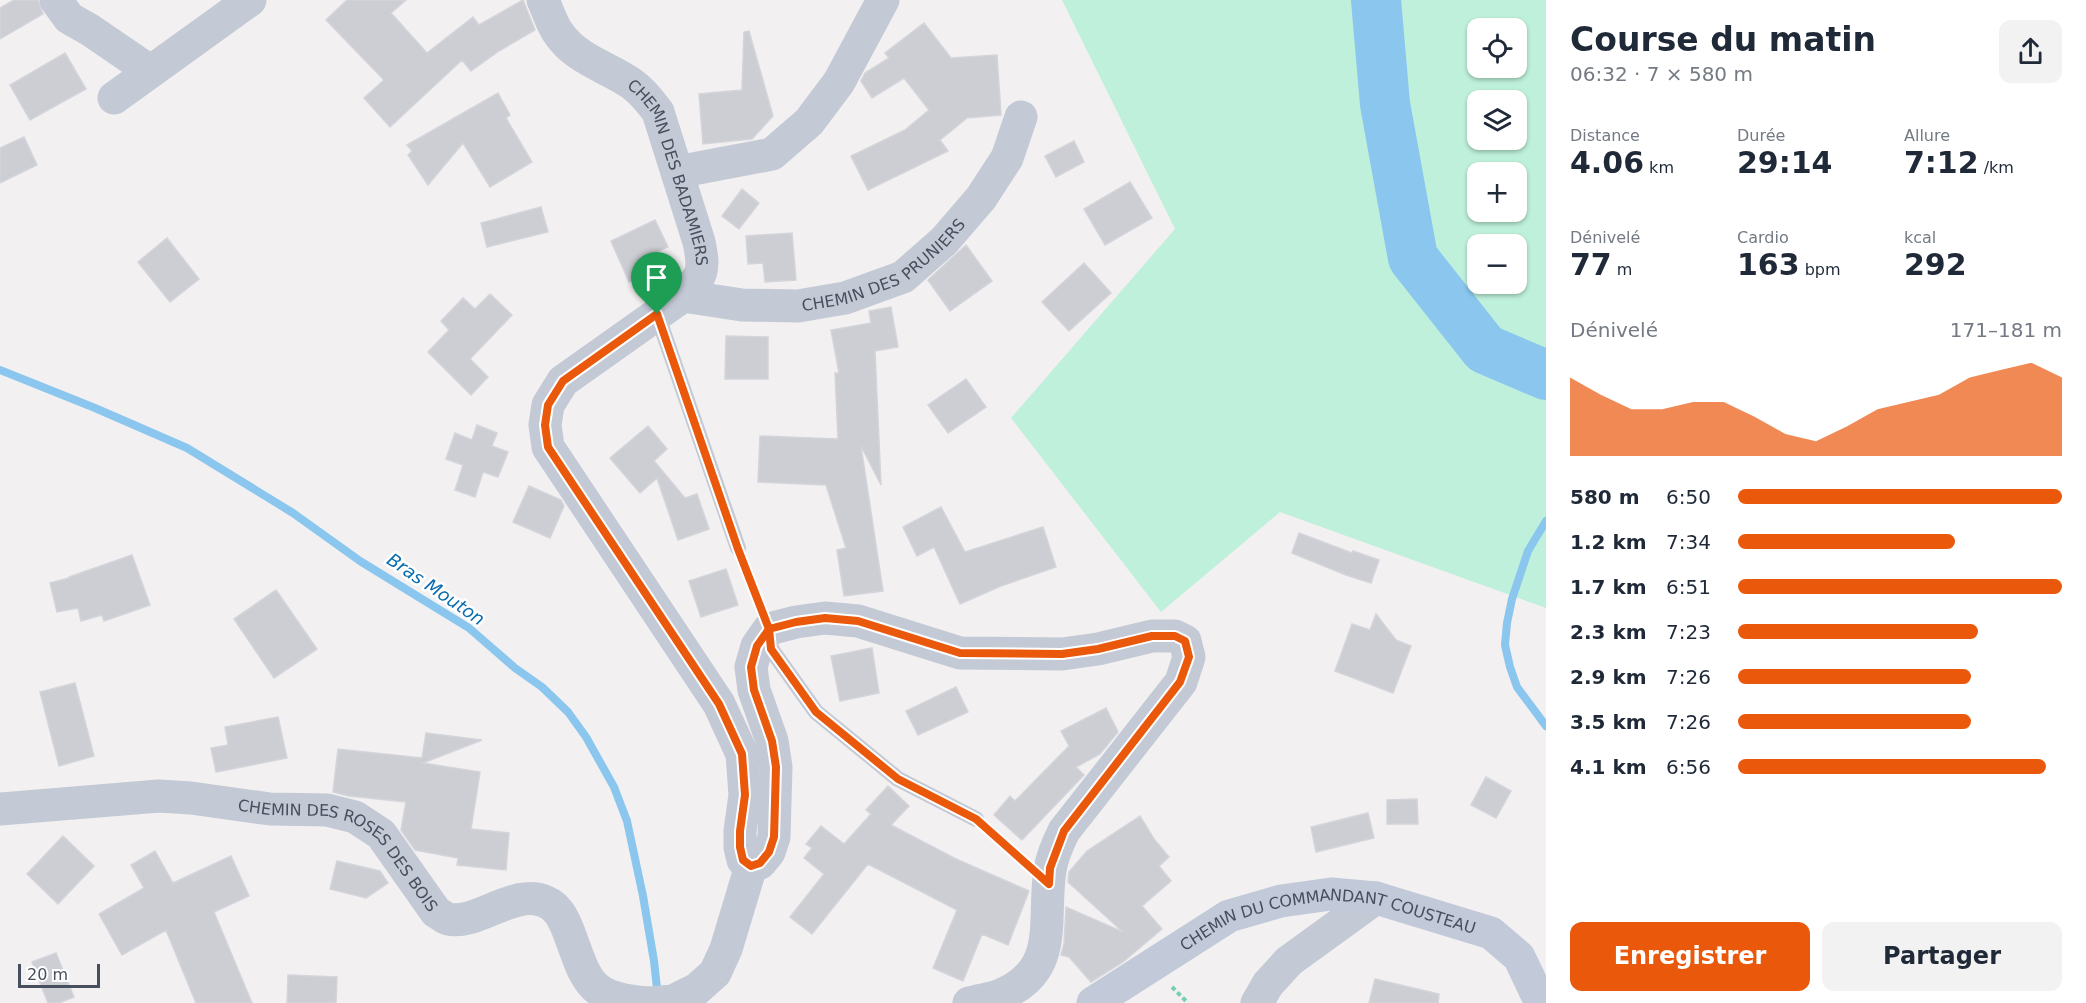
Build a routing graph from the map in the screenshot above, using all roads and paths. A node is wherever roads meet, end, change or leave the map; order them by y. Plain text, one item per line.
1 (56, 0) edge
2 (250, 0) edge
3 (543, 0) edge
4 (883, 0) edge
5 (150, 71) junction
6 (114, 98) dead end
7 (1021, 117) dead end
8 (677, 171) junction
9 (670, 305) junction
10 (738, 549) joint
11 (769, 629) junction
12 (0, 809) edge
13 (976, 819) joint
14 (751, 866) junction
15 (1049, 884) junction
16 (1376, 898) junction
17 (648, 1003) edge
18 (969, 1003) edge
19 (1094, 1003) edge
20 (1257, 1003) edge
21 (1540, 1003) edge

1 - 5 street
2 - 5 street
3 - 8 street, CHEMIN DES BADAMIERS
4 - 8 street
5 - 6 street
7 - 9 street, CHEMIN DES PRUNIERS
8 - 9 street, CHEMIN DES BADAMIERS
9 - 10 lane
9 - 14 street, CHEMIN DES BADAMIERS
10 - 11 path
11 - 13 lane
11 - 14 street, CHEMIN DES ROSES DES BOIS
11 - 15 street
12 - 17 street, CHEMIN DES ROSES DES BOIS
13 - 15 path
14 - 17 street, CHEMIN DES ROSES DES BOIS
15 - 18 street
16 - 19 main road, CHEMIN DU COMMANDANT COUSTEAU
16 - 20 street
16 - 21 main road, CHEMIN DU COMMANDANT COUSTEAU

